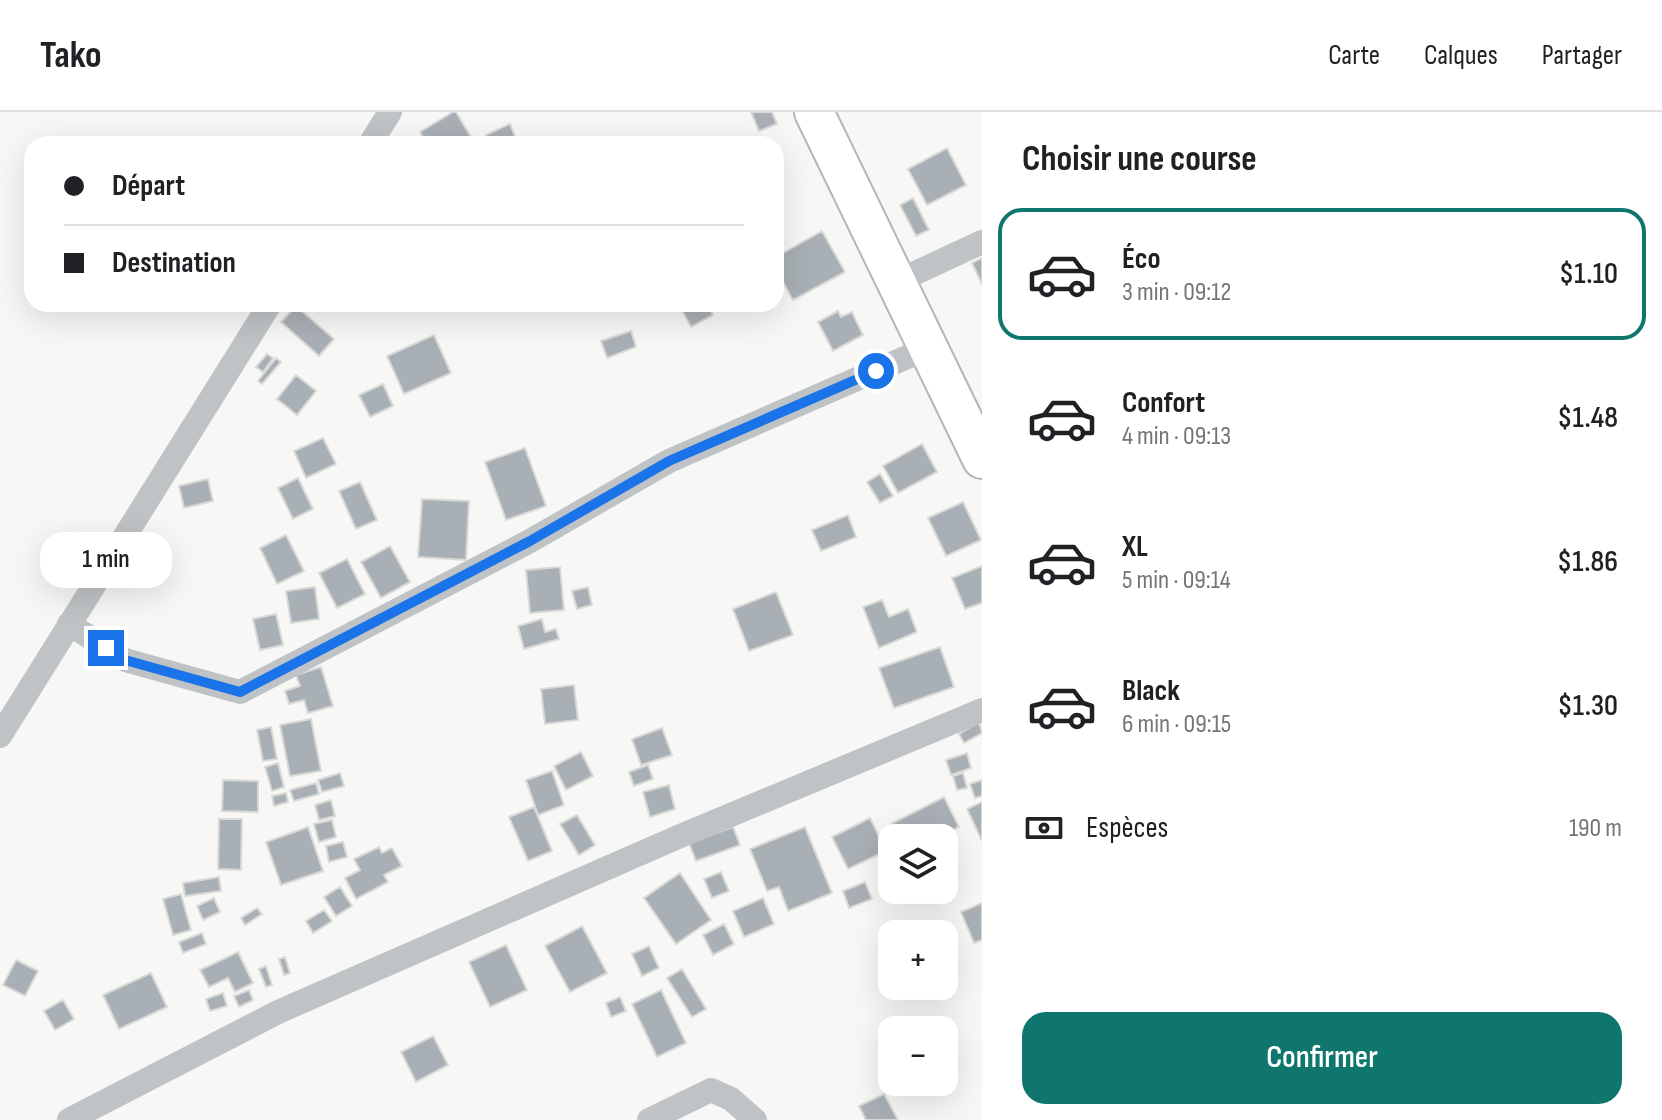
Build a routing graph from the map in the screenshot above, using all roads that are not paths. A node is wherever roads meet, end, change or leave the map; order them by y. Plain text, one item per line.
1 (390, 112) edge
2 (814, 112) edge
3 (375, 136) edge
4 (982, 242) edge
5 (896, 282) junction
6 (265, 312) edge
7 (928, 348) junction
8 (982, 459) edge
9 (69, 624) junction
10 (982, 710) edge
11 (0, 736) edge
12 (69, 1120) edge
13 (649, 1120) edge
14 (755, 1120) edge

1 - 3 street
2 - 5 main road
4 - 5 street
5 - 7 main road
6 - 9 street
7 - 8 main road
7 - 9 street
9 - 11 street
10 - 12 street
13 - 14 street

